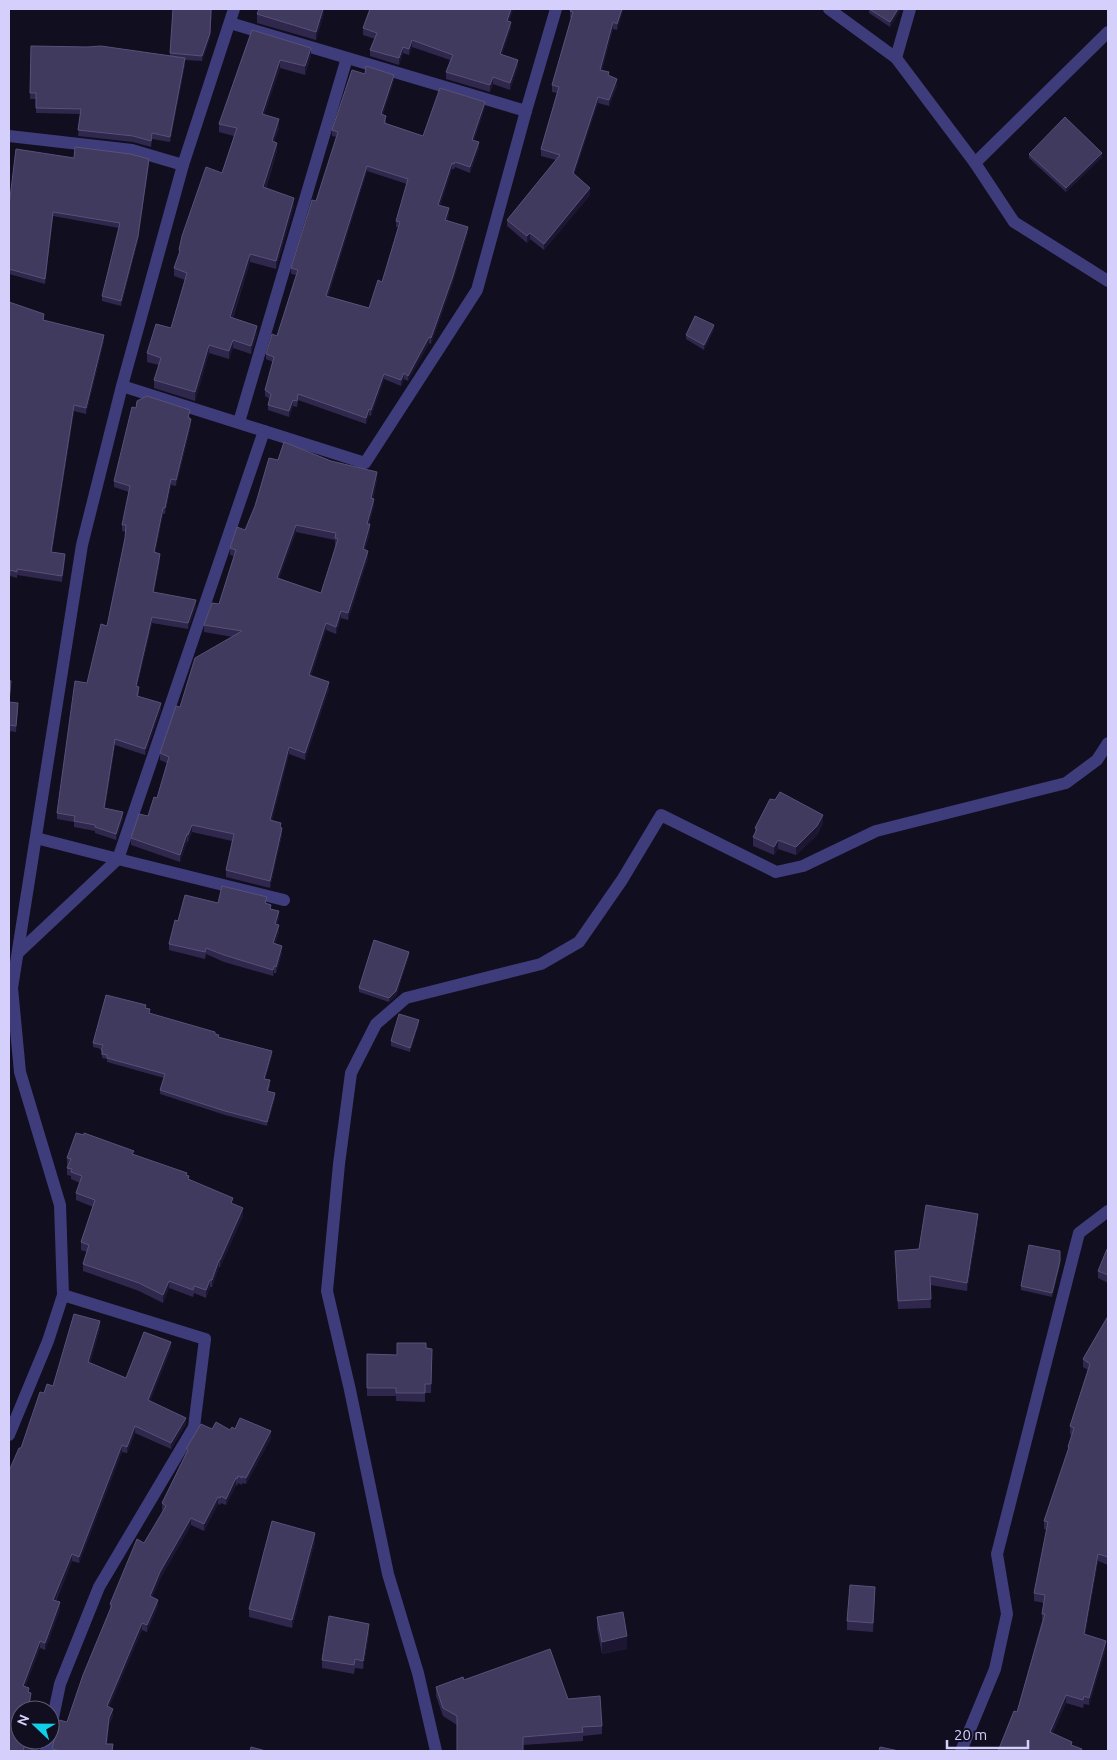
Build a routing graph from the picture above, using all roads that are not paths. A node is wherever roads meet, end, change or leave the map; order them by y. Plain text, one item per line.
1 (234, 9) edge
2 (556, 9) edge
3 (829, 9) edge
4 (910, 9) edge
5 (230, 23) junction
6 (1108, 32) edge
7 (347, 58) junction
8 (896, 58) junction
9 (526, 111) junction
10 (9, 136) edge
11 (974, 163) junction
12 (183, 165) junction
13 (1108, 281) edge
14 (122, 386) junction
15 (239, 422) junction
16 (264, 431) junction
17 (1108, 743) edge
18 (36, 838) junction
19 (118, 859) junction
20 (284, 900) dead end
21 (18, 952) junction
22 (1108, 1211) edge
23 (63, 1295) junction
24 (9, 1435) edge
25 (57, 1700) edge
26 (436, 1751) edge
27 (961, 1751) edge

1 - 5 street
2 - 9 street
3 - 8 street
4 - 8 street
5 - 7 street
5 - 12 street
6 - 11 street
7 - 9 street
7 - 15 street
8 - 11 street
9 - 16 street
10 - 12 street
11 - 13 street
12 - 14 street
14 - 15 street
14 - 18 street
15 - 16 street
16 - 19 street
17 - 26 street
18 - 19 street
18 - 21 street
19 - 20 street
19 - 21 street
21 - 23 street
22 - 27 street
23 - 24 street
23 - 25 street

